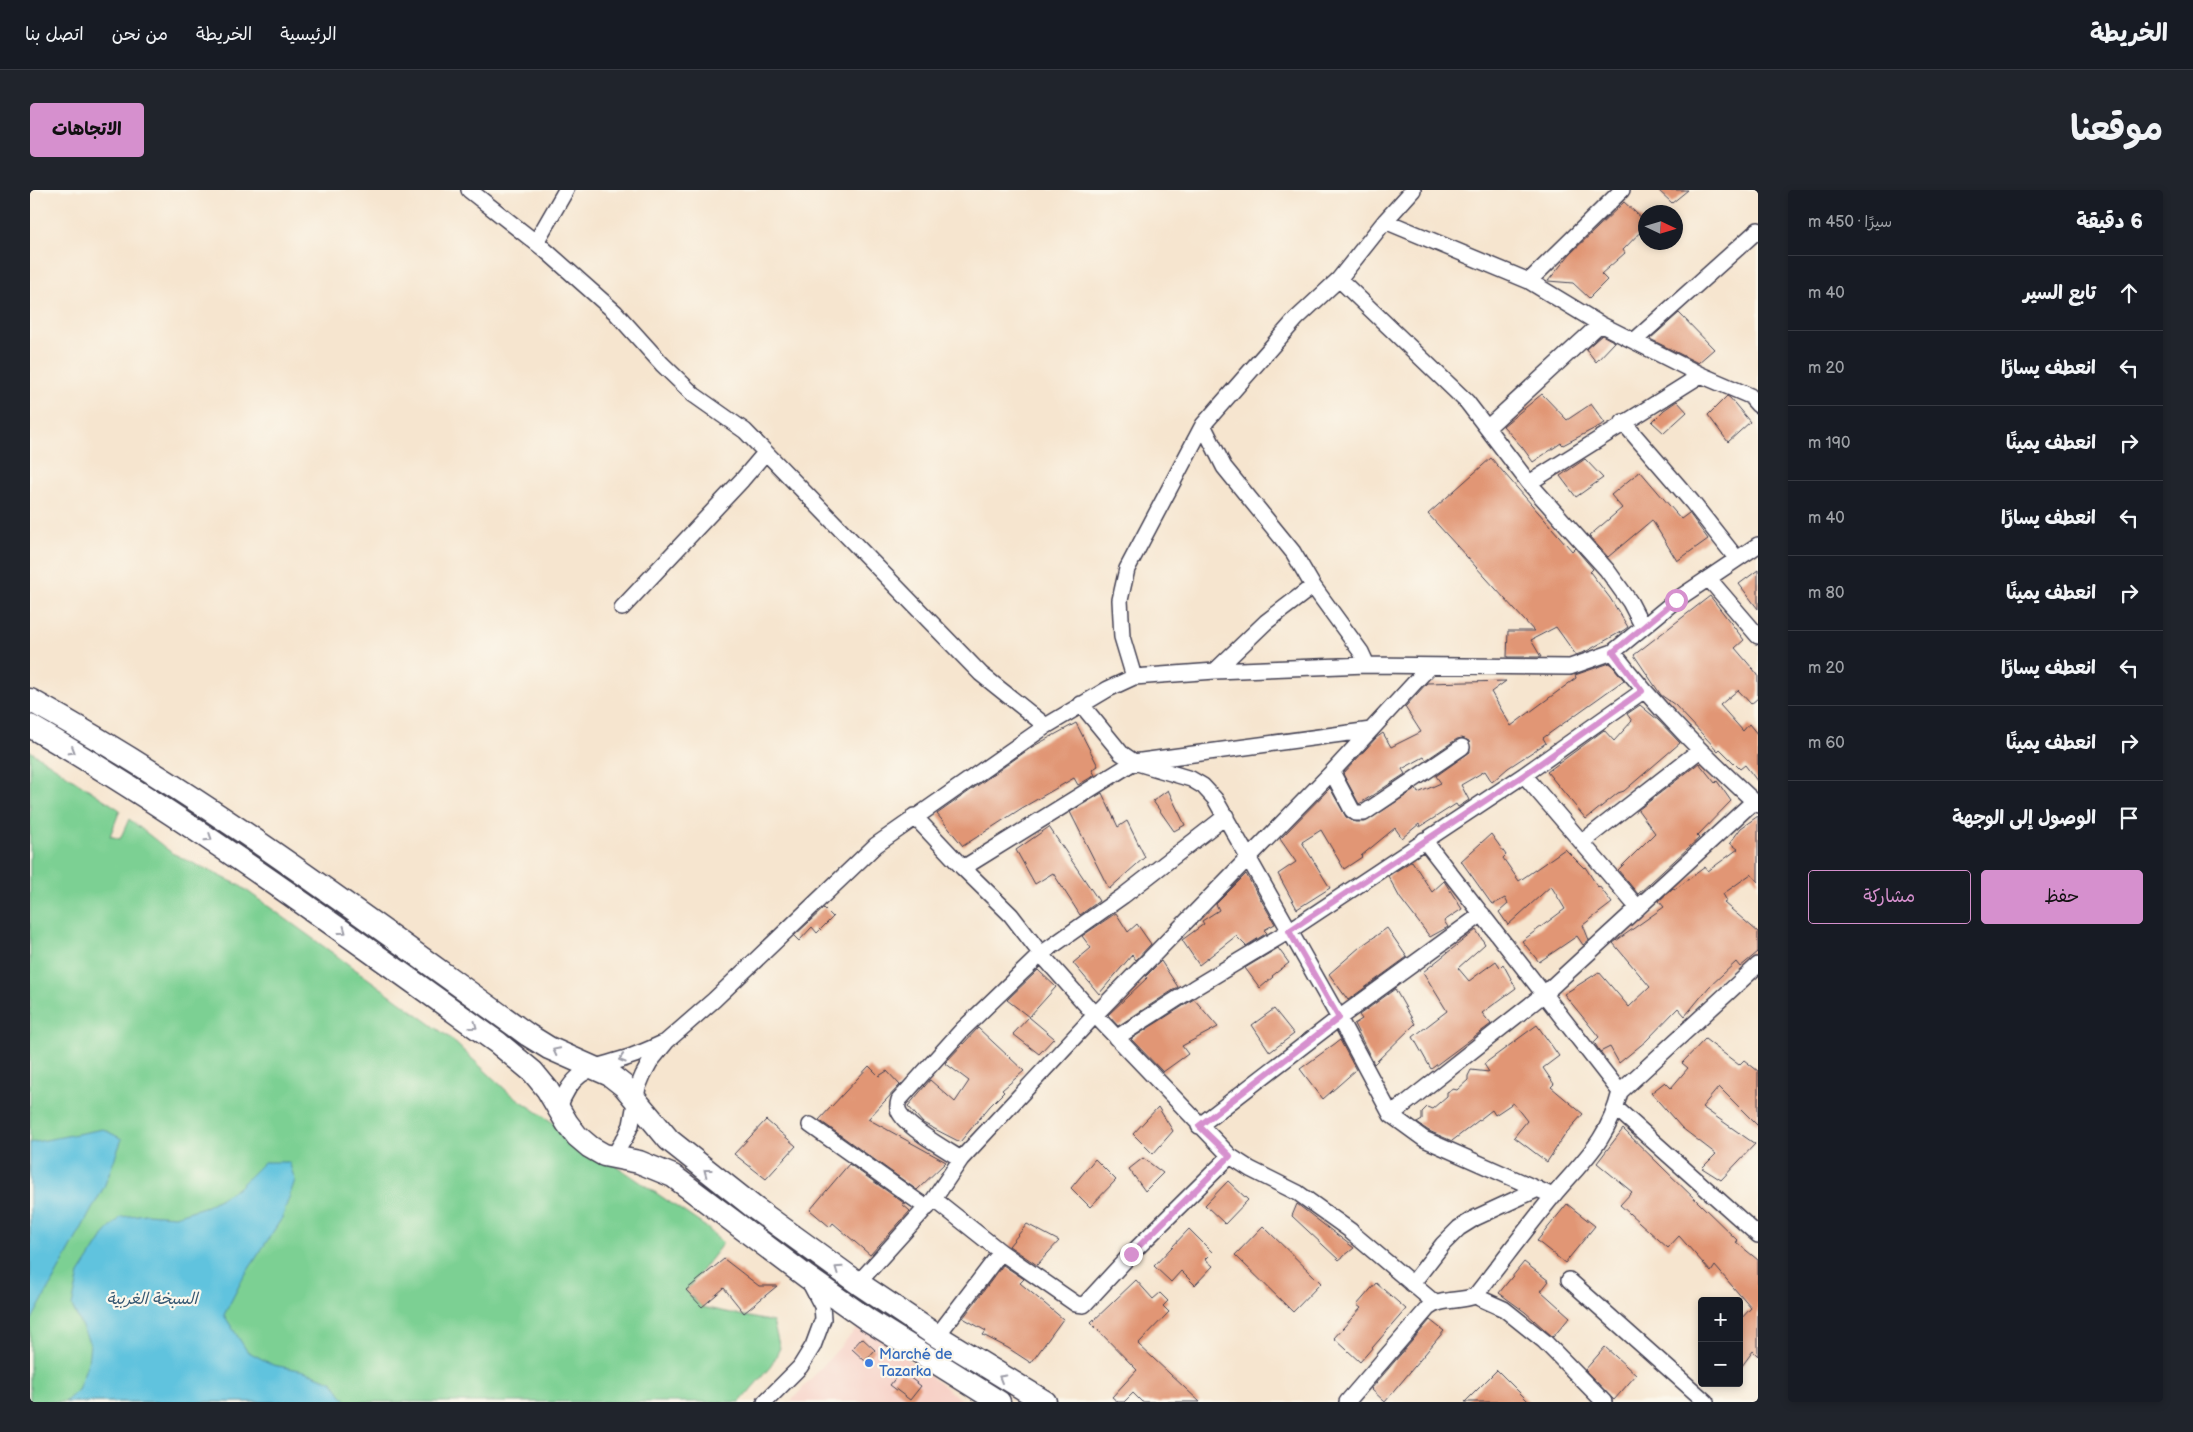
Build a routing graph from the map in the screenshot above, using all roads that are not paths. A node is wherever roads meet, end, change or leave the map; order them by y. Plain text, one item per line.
1 (469, 190) edge
2 (566, 190) edge
3 (1413, 190) edge
4 (1622, 190) edge
5 (1385, 220) junction
6 (1758, 230) edge
7 (536, 242) junction
8 (1339, 279) junction
9 (1529, 281) junction
10 (1600, 324) junction
11 (1634, 340) junction
12 (1701, 375) junction
13 (1755, 397) edge
14 (1623, 422) junction
15 (1203, 425) junction
16 (1487, 428) junction
17 (764, 453) junction
18 (1529, 483) junction
19 (1758, 545) edge
20 (1737, 559) junction
21 (1709, 579) junction
22 (1313, 586) junction
23 (622, 608) dead end
24 (1643, 627) junction
25 (1758, 636) edge
26 (1613, 652) junction
27 (1367, 666) junction
28 (1430, 666) junction
29 (1215, 671) junction
30 (1134, 677) junction
31 (1642, 691) junction
32 (30, 700) edge
33 (1081, 704) junction
34 (30, 726) edge
35 (1046, 726) junction
36 (1371, 730) junction
37 (1462, 747) dead end
38 (1700, 750) junction
39 (1134, 762) junction
40 (1332, 772) junction
41 (1524, 775) junction
42 (1756, 803) edge
43 (914, 816) junction
44 (1226, 816) junction
45 (1424, 840) junction
46 (1582, 842) junction
47 (1248, 857) junction
48 (963, 868) junction
49 (1638, 908) junction
50 (1482, 914) junction
51 (1289, 931) junction
52 (1041, 954) junction
53 (1758, 965) edge
54 (1544, 994) junction
55 (1094, 1015) junction
56 (1339, 1018) junction
57 (1116, 1038) junction
58 (667, 1041) junction
59 (594, 1067) junction
60 (1620, 1092) junction
61 (635, 1100) junction
62 (559, 1108) junction
63 (1616, 1108) junction
64 (1391, 1115) junction
65 (810, 1125) dead end
66 (1199, 1126) junction
67 (1230, 1156) junction
68 (614, 1157) junction
69 (961, 1159) junction
70 (1538, 1189) junction
71 (1554, 1196) junction
72 (930, 1204) junction
73 (1758, 1235) edge
74 (1001, 1252) junction
75 (807, 1278) junction
76 (1569, 1280) dead end
77 (858, 1283) junction
78 (1412, 1284) junction
79 (1475, 1296) junction
80 (1435, 1303) junction
81 (936, 1336) junction
82 (765, 1402) edge
83 (999, 1402) edge
84 (1045, 1402) edge
85 (1347, 1402) edge
86 (1604, 1402) edge
87 (1706, 1402) edge

1 - 7 street
2 - 7 street
3 - 5 street
4 - 9 street
5 - 8 street
5 - 9 street
6 - 11 street
7 - 17 street
8 - 15 street
8 - 16 street
9 - 10 street
10 - 11 street
10 - 16 street
11 - 12 street
12 - 13 street
12 - 14 street
14 - 18 street
14 - 20 street
15 - 22 street
15 - 30 street
16 - 18 street
17 - 23 street
17 - 35 street
18 - 24 street
19 - 20 street
20 - 21 street
21 - 24 street
21 - 25 street
22 - 27 street
22 - 29 street
24 - 26 street
26 - 28 street
26 - 31 street
27 - 28 street
27 - 29 street
28 - 36 street
29 - 30 street
30 - 33 street
31 - 38 street
31 - 41 street
59 -> 32 highway
33 - 35 street
33 - 39 street
34 -> 62 highway
35 - 43 street
36 - 39 street
36 - 40 street
37 - 40 street
38 - 42 street
38 - 46 street
39 - 44 street
39 - 48 street
40 - 47 street
41 - 45 street
41 - 46 street
42 - 49 street
43 - 48 street
43 - 58 street
44 - 47 street
44 - 52 street
45 - 50 street
45 - 51 street
46 - 49 street
47 - 51 street
47 - 55 street
48 - 52 street
49 - 54 street
50 - 54 street
50 - 56 street
51 - 56 street
51 - 57 street
52 - 55 street
52 - 69 street
53 - 60 street
54 - 60 street
54 - 64 street
55 - 57 street
55 - 69 street
56 - 64 street
56 - 66 street
57 - 66 street
58 -> 59 street
58 - 61 street
59 - 61 highway
59 - 62 street
60 - 63 street
61 - 68 street
77 -> 61 highway
62 - 68 highway
63 - 71 street
63 - 73 street
64 - 70 street
65 - 72 street
66 - 67 street
67 - 74 street
67 - 78 street
68 - 75 highway
69 - 72 street
70 - 71 street
70 - 78 street
71 - 79 street
72 - 74 street
72 - 77 street
74 - 81 street
75 - 82 street
75 - 83 highway
76 - 87 street
77 - 81 highway
78 - 80 street
79 - 80 street
79 - 86 street
80 - 85 street
84 -> 81 highway

